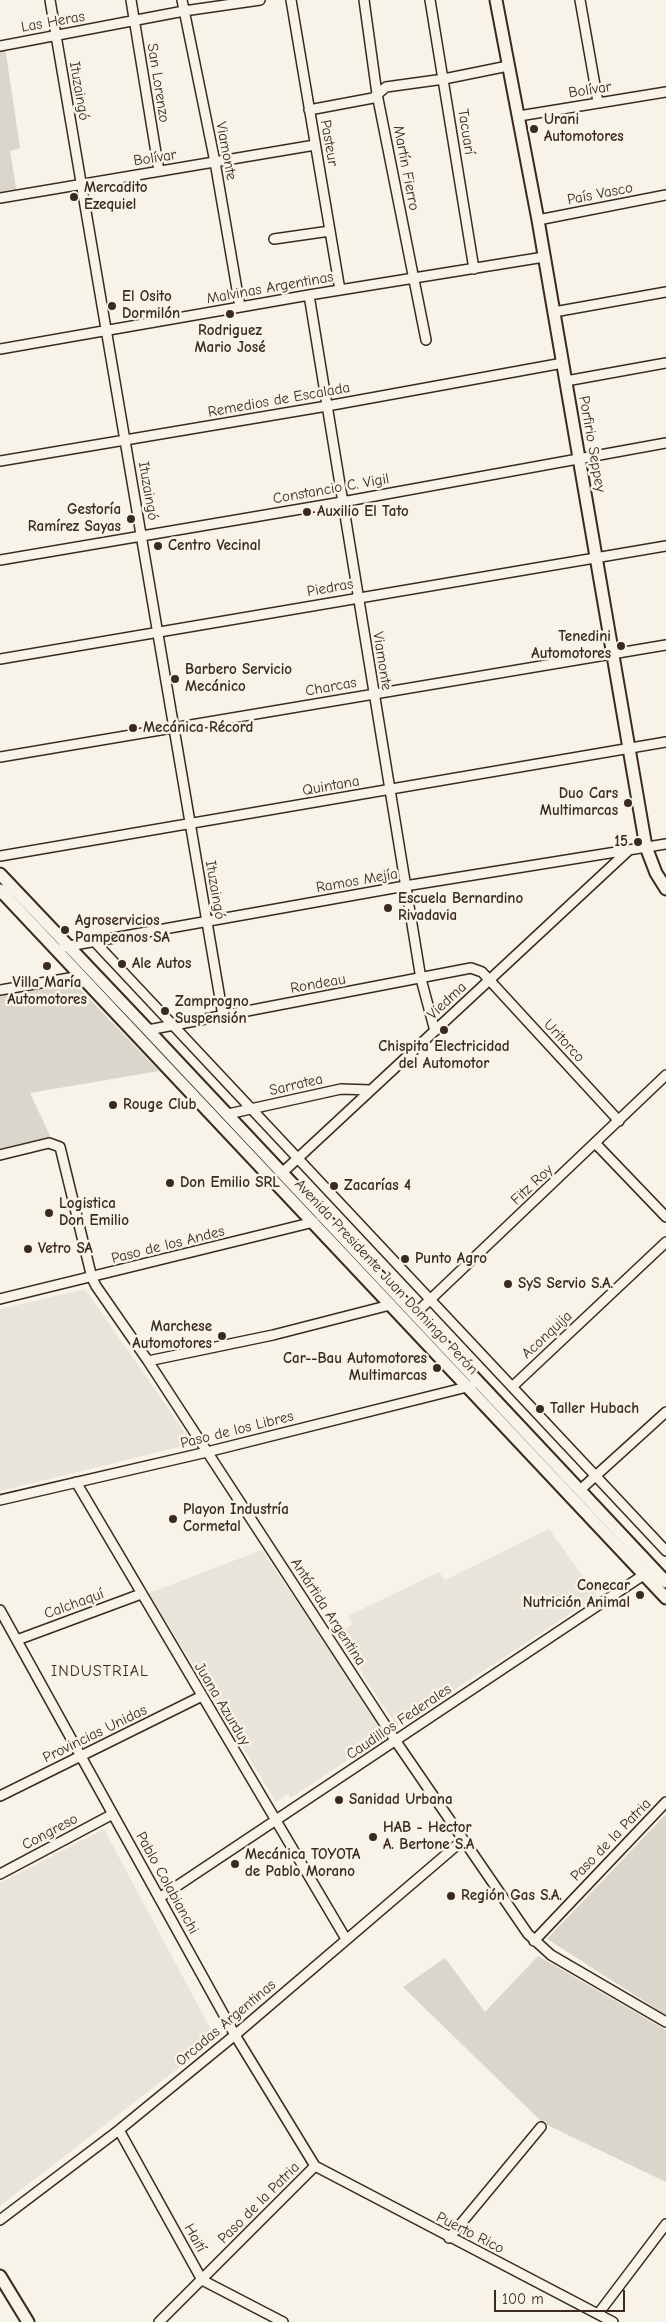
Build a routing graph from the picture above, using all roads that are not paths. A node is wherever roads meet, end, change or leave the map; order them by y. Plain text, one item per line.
1 (50, 0) edge
2 (131, 0) edge
3 (182, 0) edge
4 (260, 0) edge
5 (291, 0) edge
6 (364, 0) edge
7 (430, 0) edge
8 (496, 0) edge
9 (580, 0) edge
10 (184, 11) junction
11 (134, 21) junction
12 (55, 35) junction
13 (0, 46) edge
14 (508, 66) junction
15 (444, 79) junction
16 (666, 92) edge
17 (378, 94) junction
18 (598, 102) junction
19 (309, 110) junction
20 (519, 116) junction
21 (315, 145) junction
22 (215, 162) junction
23 (159, 171) junction
24 (82, 184) junction
25 (666, 195) edge
26 (0, 198) edge
27 (538, 220) junction
28 (330, 230) junction
29 (274, 239) dead end
30 (544, 257) junction
31 (474, 269) junction
32 (414, 278) junction
33 (340, 290) junction
34 (666, 292) edge
35 (309, 295) junction
36 (240, 307) junction
37 (554, 312) junction
38 (107, 331) junction
39 (426, 340) dead end
40 (0, 349) edge
41 (563, 363) junction
42 (666, 363) edge
43 (566, 381) junction
44 (327, 406) junction
45 (126, 440) junction
46 (666, 443) edge
47 (580, 458) junction
48 (0, 461) edge
49 (342, 502) junction
50 (142, 536) junction
51 (666, 546) edge
52 (596, 558) junction
53 (0, 560) edge
54 (357, 597) junction
55 (158, 633) junction
56 (666, 645) edge
57 (612, 654) junction
58 (0, 659) edge
59 (373, 693) junction
60 (174, 728) junction
61 (666, 742) edge
62 (628, 749) junction
63 (0, 757) edge
64 (389, 790) junction
65 (190, 825) junction
66 (666, 844) edge
67 (646, 847) junction
68 (629, 850) junction
69 (0, 856) edge
70 (0, 874) edge
71 (406, 886) junction
72 (666, 889) edge
73 (0, 890) edge
74 (207, 920) junction
75 (94, 941) junction
76 (67, 946) junction
77 (54, 948) junction
78 (81, 976) junction
79 (421, 979) junction
80 (489, 980) junction
81 (0, 990) edge
82 (223, 1016) junction
83 (173, 1025) junction
84 (148, 1030) junction
85 (435, 1030) junction
86 (666, 1075) edge
87 (371, 1090) junction
88 (252, 1110) junction
89 (228, 1114) junction
90 (619, 1121) junction
91 (596, 1144) junction
92 (0, 1155) edge
93 (298, 1158) junction
94 (283, 1172) junction
95 (666, 1218) edge
96 (314, 1222) junction
97 (666, 1242) edge
98 (92, 1278) junction
99 (0, 1299) edge
100 (430, 1300) junction
101 (390, 1305) junction
102 (415, 1314) junction
103 (148, 1361) junction
104 (480, 1384) junction
105 (512, 1387) junction
106 (468, 1388) junction
107 (666, 1412) edge
108 (207, 1452) junction
109 (596, 1476) junction
110 (76, 1482) junction
111 (580, 1490) junction
112 (0, 1500) edge
113 (666, 1551) edge
114 (649, 1572) junction
115 (666, 1581) edge
116 (141, 1594) junction
117 (666, 1598) edge
118 (0, 1610) edge
119 (16, 1640) junction
120 (202, 1696) junction
121 (395, 1740) junction
122 (80, 1756) junction
123 (0, 1796) edge
124 (666, 1802) edge
125 (113, 1814) junction
126 (276, 1821) junction
127 (463, 1840) junction
128 (0, 1874) edge
129 (159, 1898) junction
130 (346, 1939) junction
131 (534, 1941) junction
132 (666, 2022) edge
133 (235, 2034) junction
134 (541, 2127) dead end
135 (118, 2130) junction
136 (315, 2166) junction
137 (0, 2220) edge
138 (666, 2224) edge
139 (449, 2238) junction
140 (0, 2276) edge
141 (202, 2280) junction
142 (598, 2314) junction
143 (28, 2322) edge
144 (160, 2322) edge
145 (283, 2322) edge
146 (613, 2322) edge

1 - 12 street, Ituzaingó
2 - 11 street, San Lorenzo
3 - 10 street, Viamonte
4 - 10 street, Las Heras
5 - 19 street, Pasteur
6 - 17 street, Martín Fierro
7 - 15 street, Tacuarí
8 - 14 main road, Porfirio Seppey
9 - 18 street
10 - 11 street, Las Heras
10 - 22 street, Viamonte
11 - 12 street, Las Heras
11 - 23 street, San Lorenzo
12 - 13 street, Las Heras
12 - 24 street, Ituzaingó
14 - 15 street
14 - 20 main road, Porfirio Seppey
15 - 17 street
15 - 31 street, Tacuarí
16 - 18 street, Bolívar
17 - 19 street
17 - 32 street, Martín Fierro
18 - 20 street, Bolívar
19 - 21 street, Pasteur
20 - 27 main road, Porfirio Seppey
21 - 22 street, Bolívar
21 - 28 street, Pasteur
22 - 23 street, Bolívar
22 - 36 street, Viamonte
23 - 24 street, Bolívar
24 - 26 street, Bolívar
24 - 38 street, Ituzaingó
25 - 27 street, País Vasco
27 - 30 main road, Porfirio Seppey
28 - 29 street
28 - 33 street, Pasteur
30 - 31 street, Malvinas Argentinas
30 - 37 main road, Porfirio Seppey
31 - 32 street, Malvinas Argentinas
32 - 33 street, Malvinas Argentinas
32 - 39 street, Martín Fierro
33 - 35 street, Malvinas Argentinas
34 - 37 street
35 - 36 street, Malvinas Argentinas
35 - 44 street, Viamonte
36 - 38 street, Malvinas Argentinas
37 - 41 main road, Porfirio Seppey
38 - 40 street, Malvinas Argentinas
38 - 45 street, Ituzaingó
41 - 43 main road, Porfirio Seppey
41 - 44 street, Remedios de Escalada
42 - 43 street
43 - 47 main road, Porfirio Seppey
44 - 45 street, Remedios de Escalada
44 - 49 street, Viamonte
45 - 48 street, Remedios de Escalada
45 - 50 street, Ituzaingó
46 - 47 street, Constancio C. Vigil
47 - 49 street, Constancio C. Vigil
47 - 52 main road, Porfirio Seppey
49 - 50 street, Constancio C. Vigil
49 - 54 street, Viamonte
50 - 53 street, Constancio C. Vigil
50 - 55 street, Ituzaingó
51 - 52 street, Piedras
52 - 54 street, Piedras
52 - 57 main road, Porfirio Seppey
54 - 55 street, Piedras
54 - 59 street, Viamonte
55 - 58 street, Piedras
55 - 60 street, Ituzaingó
56 - 57 street, Charcas
57 - 59 street, Charcas
57 - 62 main road, Porfirio Seppey
59 - 60 street, Charcas
59 - 64 street, Viamonte
60 - 63 street, Charcas
60 - 65 street, Ituzaingó
61 - 62 street, Quintana
62 - 64 street, Quintana
62 - 67 main road, Porfirio Seppey
64 - 65 street, Quintana
64 - 71 street, Viamonte
65 - 69 street, Quintana
65 - 74 street, Ituzaingó
66 - 67 street, Ramos Mejía
67 - 68 street, Ramos Mejía
67 - 72 main road, Porfirio Seppey
68 - 71 street, Ramos Mejía
68 - 80 street, Viedma
70 - 76 main road, Avenida Presidente Juan Domingo Perón
71 - 74 street, Ramos Mejía
71 - 79 street, Viamonte
73 - 77 main road, Avenida Presidente Juan Domingo Perón
74 - 75 street, Ramos Mejía
74 - 82 street, Ituzaingó
75 - 76 street, Ramos Mejía
75 - 83 street, Avenida Presidente Juan Domingo Perón
76 - 77 street, Ramos Mejía
76 - 84 main road, Avenida Presidente Juan Domingo Perón
77 - 78 main road, Avenida Presidente Juan Domingo Perón
78 - 81 street
78 - 96 main road, Avenida Presidente Juan Domingo Perón
79 - 80 street, Rondeau
79 - 82 street, Rondeau
79 - 85 street, Viamonte
80 - 85 street, Viedma
80 - 90 street, Uritorco
82 - 83 street, Rondeau
83 - 84 street, Rondeau
83 - 88 street, Avenida Presidente Juan Domingo Perón
84 - 89 main road, Avenida Presidente Juan Domingo Perón
85 - 87 street, Viedma
86 - 90 street, Fitz Roy
87 - 88 street, Sarratea
87 - 93 street, Viedma
88 - 89 street, Sarratea
88 - 93 street, Avenida Presidente Juan Domingo Perón
89 - 94 main road, Avenida Presidente Juan Domingo Perón
90 - 91 street, Fitz Roy
91 - 95 street
91 - 100 street, Fitz Roy
92 - 98 street, Antártida Argentina
93 - 94 street, Viedma
93 - 100 street, Avenida Presidente Juan Domingo Perón
94 - 102 main road, Avenida Presidente Juan Domingo Perón
96 - 98 street, Paso de los Andes
96 - 101 main road, Avenida Presidente Juan Domingo Perón
97 - 105 street, Aconquija
98 - 99 street, Paso de los Andes
98 - 103 street, Antártida Argentina
100 - 102 street, Fitz Roy
100 - 105 street, Avenida Presidente Juan Domingo Perón
101 - 103 street
101 - 106 main road, Avenida Presidente Juan Domingo Perón
102 - 104 main road, Avenida Presidente Juan Domingo Perón
103 - 108 street, Antártida Argentina
104 - 106 street, Paso de los Libres
104 - 111 main road, Avenida Presidente Juan Domingo Perón
105 - 109 street, Avenida Presidente Juan Domingo Perón
106 - 108 street, Paso de los Libres
106 - 114 main road, Avenida Presidente Juan Domingo Perón
107 - 109 street
108 - 110 street, Paso de los Libres
108 - 121 street, Antártida Argentina
109 - 111 street
109 - 113 street, Avenida Presidente Juan Domingo Perón
110 - 112 street, Paso de los Libres
110 - 116 street, Juana Azurduy
111 - 114 main road, Avenida Presidente Juan Domingo Perón
114 - 115 main road, Avenida Presidente Juan Domingo Perón
114 - 117 main road, Avenida Presidente Juan Domingo Perón
114 - 121 street, Caudillos Federales
116 - 119 street, Calchaquí
116 - 120 street, Juana Azurduy
118 - 119 street, Pablo Colabianchi
119 - 122 street, Pablo Colabianchi
120 - 122 street, Provincias Unidas
120 - 126 street, Juana Azurduy
121 - 126 street, Caudillos Federales
121 - 127 street, Antártida Argentina
122 - 123 street, Provincias Unidas
122 - 125 street, Pablo Colabianchi
124 - 131 street, Paso de la Patria
125 - 128 street, Congreso
125 - 129 street, Pablo Colabianchi
126 - 129 street, Caudillos Federales
126 - 130 street, Juana Azurduy
127 - 130 street, Orcadas Argentinas
127 - 131 street, Antártida Argentina
129 - 133 street, Pablo Colabianchi
130 - 133 street, Orcadas Argentinas
131 - 132 street, Antártida Argentina
133 - 135 street, Orcadas Argentinas
133 - 136 street, Pablo Colabianchi
134 - 139 street
135 - 137 street, Orcadas Argentinas
135 - 141 street, Haití
136 - 139 street, Puerto Rico
136 - 141 street, Paso de la Patria
138 - 142 street
139 - 142 street, Puerto Rico
140 - 143 main road
141 - 144 street, Paso de la Patria
141 - 145 street
142 - 146 street, Puerto Rico

